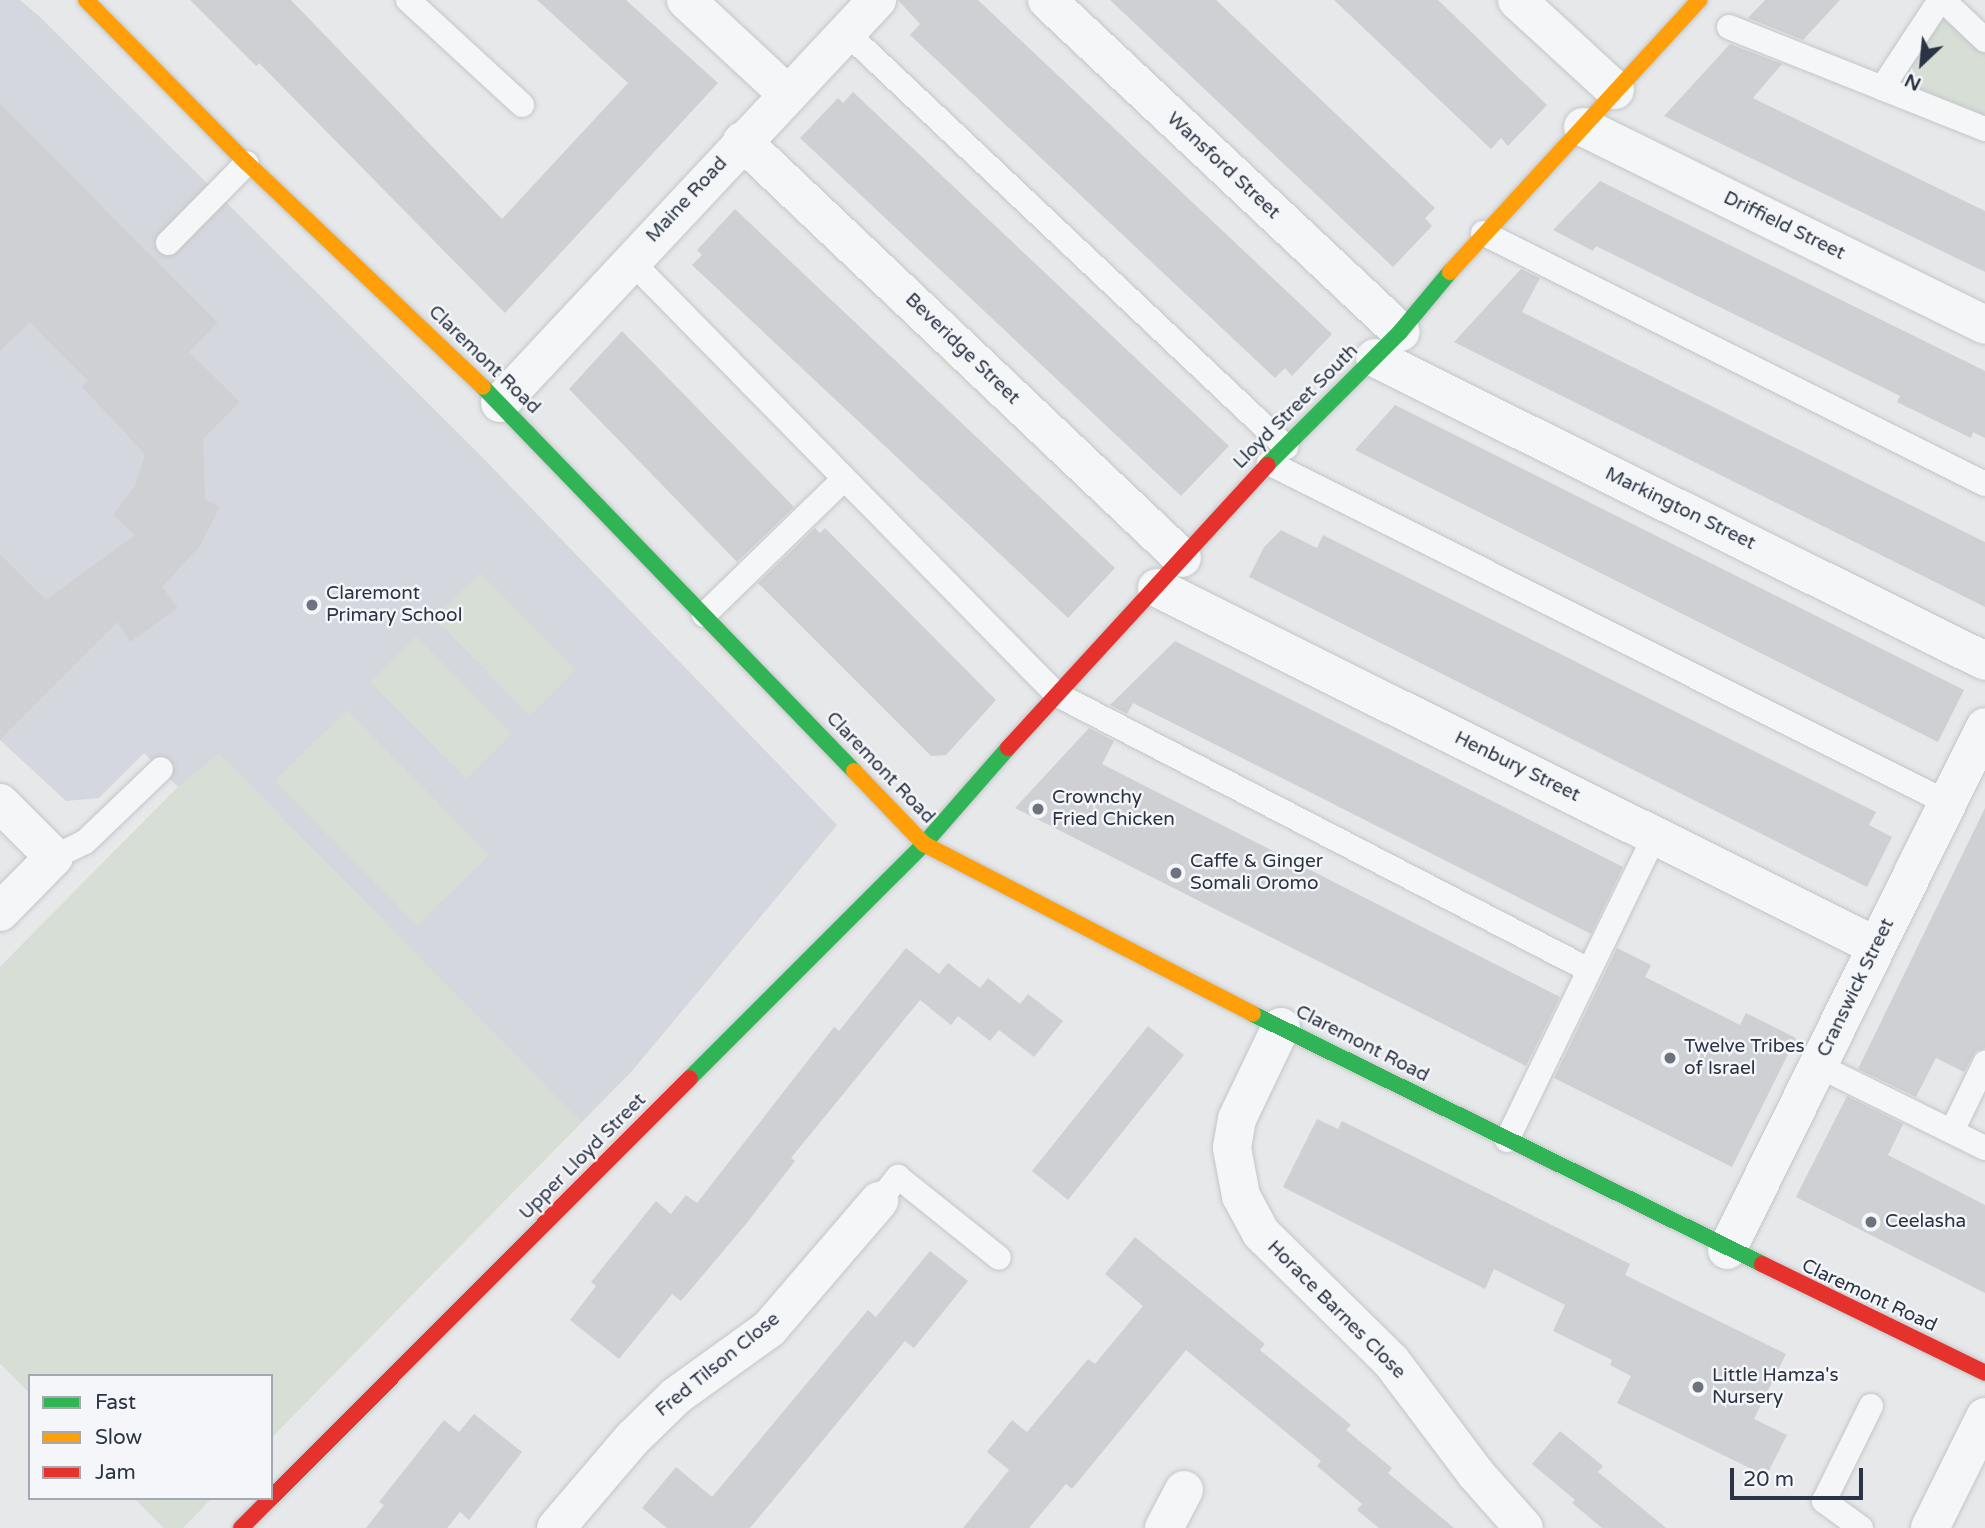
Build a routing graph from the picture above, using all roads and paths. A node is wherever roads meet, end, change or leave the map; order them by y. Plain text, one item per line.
1 (86, 0) edge
2 (408, 0) edge
3 (686, 0) edge
4 (877, 0) edge
5 (1046, 0) edge
6 (1517, 0) edge
7 (1699, 0) edge
8 (1942, 0) edge
9 (1729, 27) dead end
10 (846, 32) junction
11 (1985, 40) edge
12 (1882, 88) junction
13 (1615, 90) junction
14 (787, 93) junction
15 (522, 105) dead end
16 (1583, 127) junction
17 (1985, 129) edge
18 (742, 141) junction
19 (247, 163) junction
20 (1483, 233) junction
21 (167, 243) dead end
22 (631, 261) junction
23 (1985, 325) edge
24 (1387, 345) junction
25 (500, 403) junction
26 (1278, 455) junction
27 (844, 479) junction
28 (1985, 484) edge
29 (1182, 558) junction
30 (1157, 589) junction
31 (705, 615) junction
32 (1985, 661) edge
33 (1056, 694) junction
34 (1985, 727) edge
35 (161, 769) dead end
36 (0, 803) edge
37 (1948, 803) junction
38 (1655, 835) junction
39 (924, 844) junction
40 (54, 857) junction
41 (0, 912) edge
42 (1876, 946) junction
43 (1590, 970) junction
44 (1281, 1027) junction
45 (1985, 1063) edge
46 (1819, 1066) junction
47 (1952, 1132) junction
48 (1507, 1140) junction
49 (1985, 1148) edge
50 (879, 1201) joint
51 (1727, 1250) junction
52 (999, 1258) dead end
53 (1985, 1374) edge
54 (1871, 1406) dead end
55 (1985, 1417) edge
56 (1184, 1490) dead end
57 (273, 1496) edge
58 (269, 1500) edge
59 (241, 1528) edge
60 (556, 1528) edge
61 (1164, 1528) edge
62 (1524, 1528) edge
63 (1861, 1528) edge
64 (1930, 1528) edge

1 - 19 street, Claremont Road
2 - 15 lane
3 - 14 street
4 - 10 street, Maine Road
5 - 24 street, Wansford Street
6 - 13 street
7 - 13 street, Lloyd Street South
8 - 11 lane
8 - 12 lane
9 - 12 lane
10 - 14 street, Maine Road
10 - 26 lane
12 - 17 lane
13 - 16 street, Lloyd Street South
14 - 18 street, Maine Road
16 - 20 street, Lloyd Street South
16 - 23 street, Driffield Street
18 - 22 street, Maine Road
18 - 29 street, Beveridge Street
19 - 21 lane
19 - 25 street, Claremont Road
20 - 24 street, Lloyd Street South
20 - 28 lane
22 - 25 street, Maine Road
22 - 27 lane
24 - 26 street, Lloyd Street South
24 - 32 street, Markington Street
25 - 31 street, Claremont Road
26 - 29 street, Lloyd Street South
26 - 37 lane
27 - 31 lane
27 - 33 lane
29 - 30 street, Lloyd Street South
30 - 33 street, Lloyd Street South
30 - 38 street, Henbury Street
31 - 39 street, Claremont Road
33 - 39 street, Lloyd Street South
33 - 43 lane
34 - 37 street, Cranswick Street
35 - 40 lane
36 - 40 street
37 - 42 street, Cranswick Street
38 - 42 street, Henbury Street
38 - 43 lane
39 - 44 street, Claremont Road
39 - 57 street, Upper Lloyd Street
40 - 41 street
42 - 46 street, Cranswick Street
43 - 48 lane
44 - 48 street, Claremont Road
44 - 62 street, Horace Barnes Close
45 - 47 lane
46 - 47 lane
46 - 51 street, Cranswick Street
47 - 49 lane
48 - 51 street, Claremont Road
50 - 52 lane
50 - 60 street, Fred Tilson Close
51 - 53 street, Claremont Road
54 - 63 lane
55 - 64 street
56 - 61 street
58 - 59 street, Upper Lloyd Street

